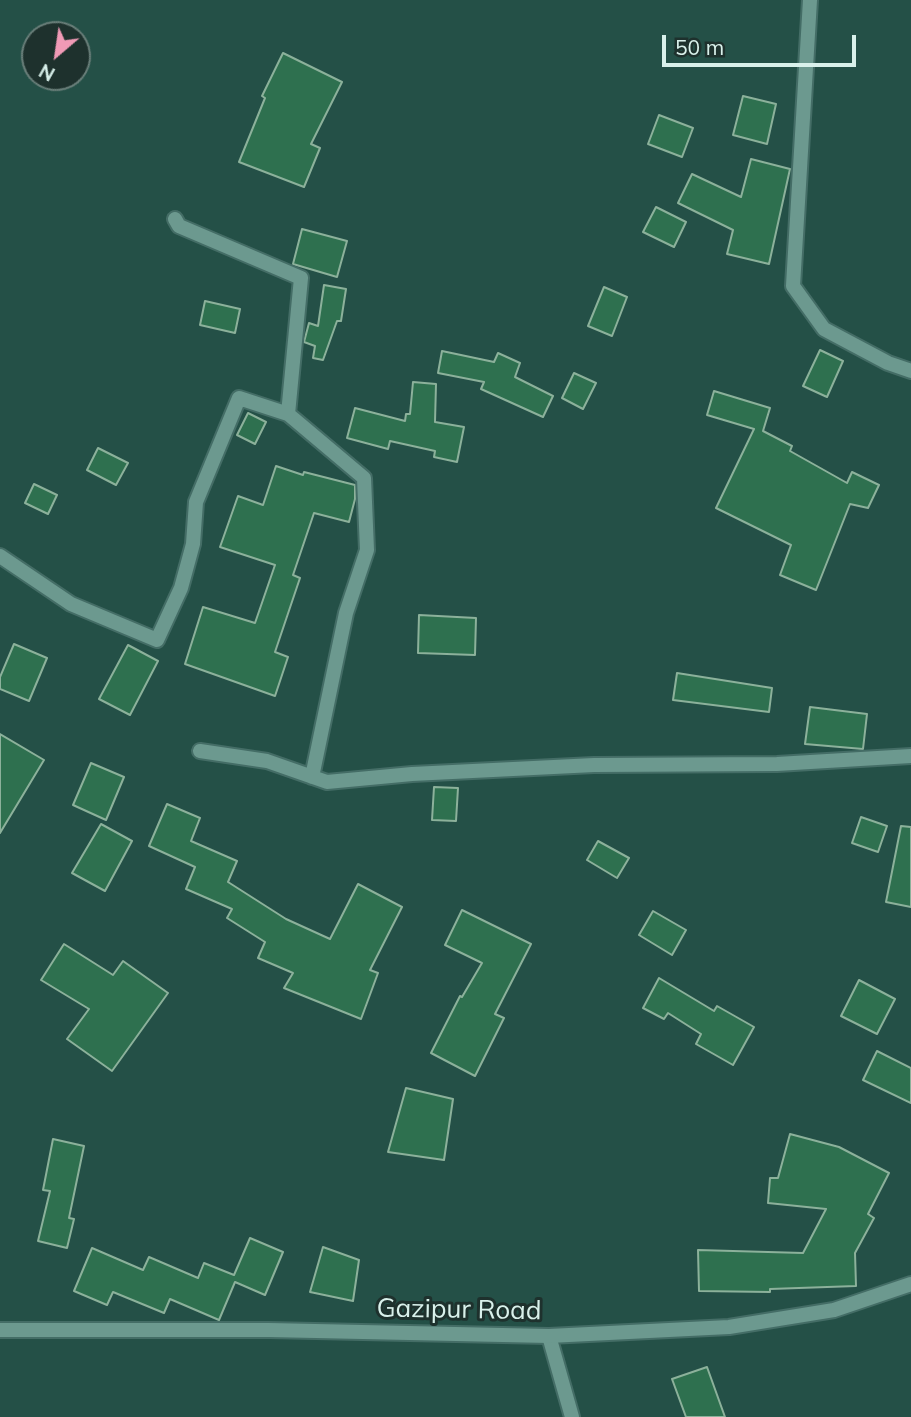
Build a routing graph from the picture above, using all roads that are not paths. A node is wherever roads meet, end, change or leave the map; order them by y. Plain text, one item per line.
1 (810, 0) edge
2 (175, 219) dead end
3 (911, 371) edge
4 (288, 414) junction
5 (0, 556) edge
6 (200, 751) dead end
7 (911, 756) edge
8 (312, 777) junction
9 (911, 1284) edge
10 (1, 1333) edge
11 (549, 1336) junction
12 (572, 1417) edge

1 - 3 street
2 - 4 street
4 - 5 street
4 - 8 street
6 - 8 street
7 - 8 street
9 - 11 street, Gazipur Road
10 - 11 street, Gazipur Road
11 - 12 street

